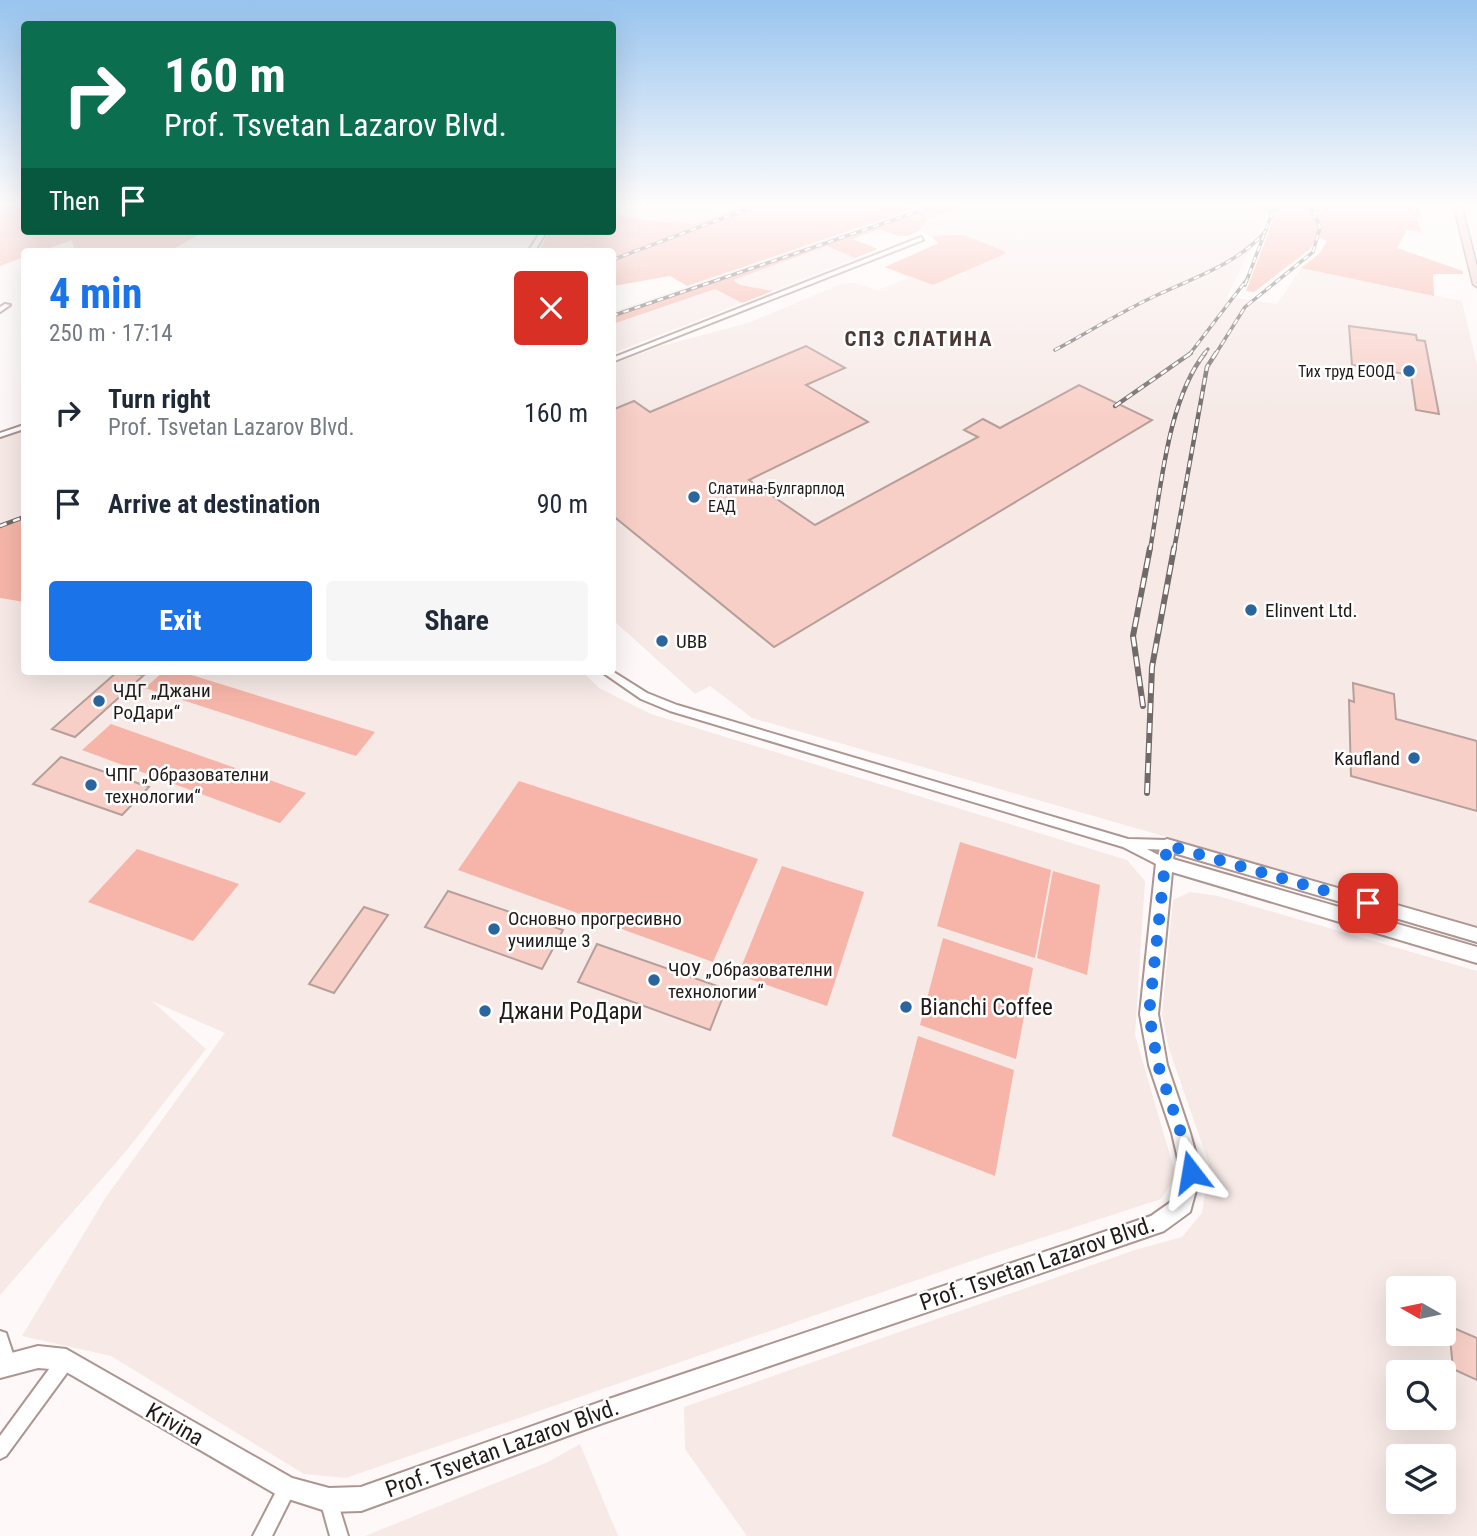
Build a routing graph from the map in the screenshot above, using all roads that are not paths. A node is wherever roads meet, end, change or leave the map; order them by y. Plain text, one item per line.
1 (830, 275) edge
2 (616, 358) edge
3 (21, 428) edge
4 (0, 435) edge
5 (612, 675) edge
6 (1126, 843) junction
7 (1166, 854) junction
8 (1477, 935) edge
9 (1477, 955) edge
10 (0, 1339) edge
11 (66, 1360) junction
12 (4, 1365) edge
13 (0, 1450) edge
14 (287, 1488) junction
15 (329, 1500) junction
16 (261, 1536) edge
17 (339, 1536) edge

1 - 2 street
3 - 4 street
5 - 6 street
6 - 7 street
6 - 7 street
7 - 8 street
7 - 9 street
7 - 15 street, Prof. Tsvetan Lazarov Blvd.
10 - 12 street, Krivina
11 - 12 street, Krivina
11 - 13 street
11 - 14 street, Krivina
14 - 15 street, Krivina
14 - 16 street
15 - 17 street

